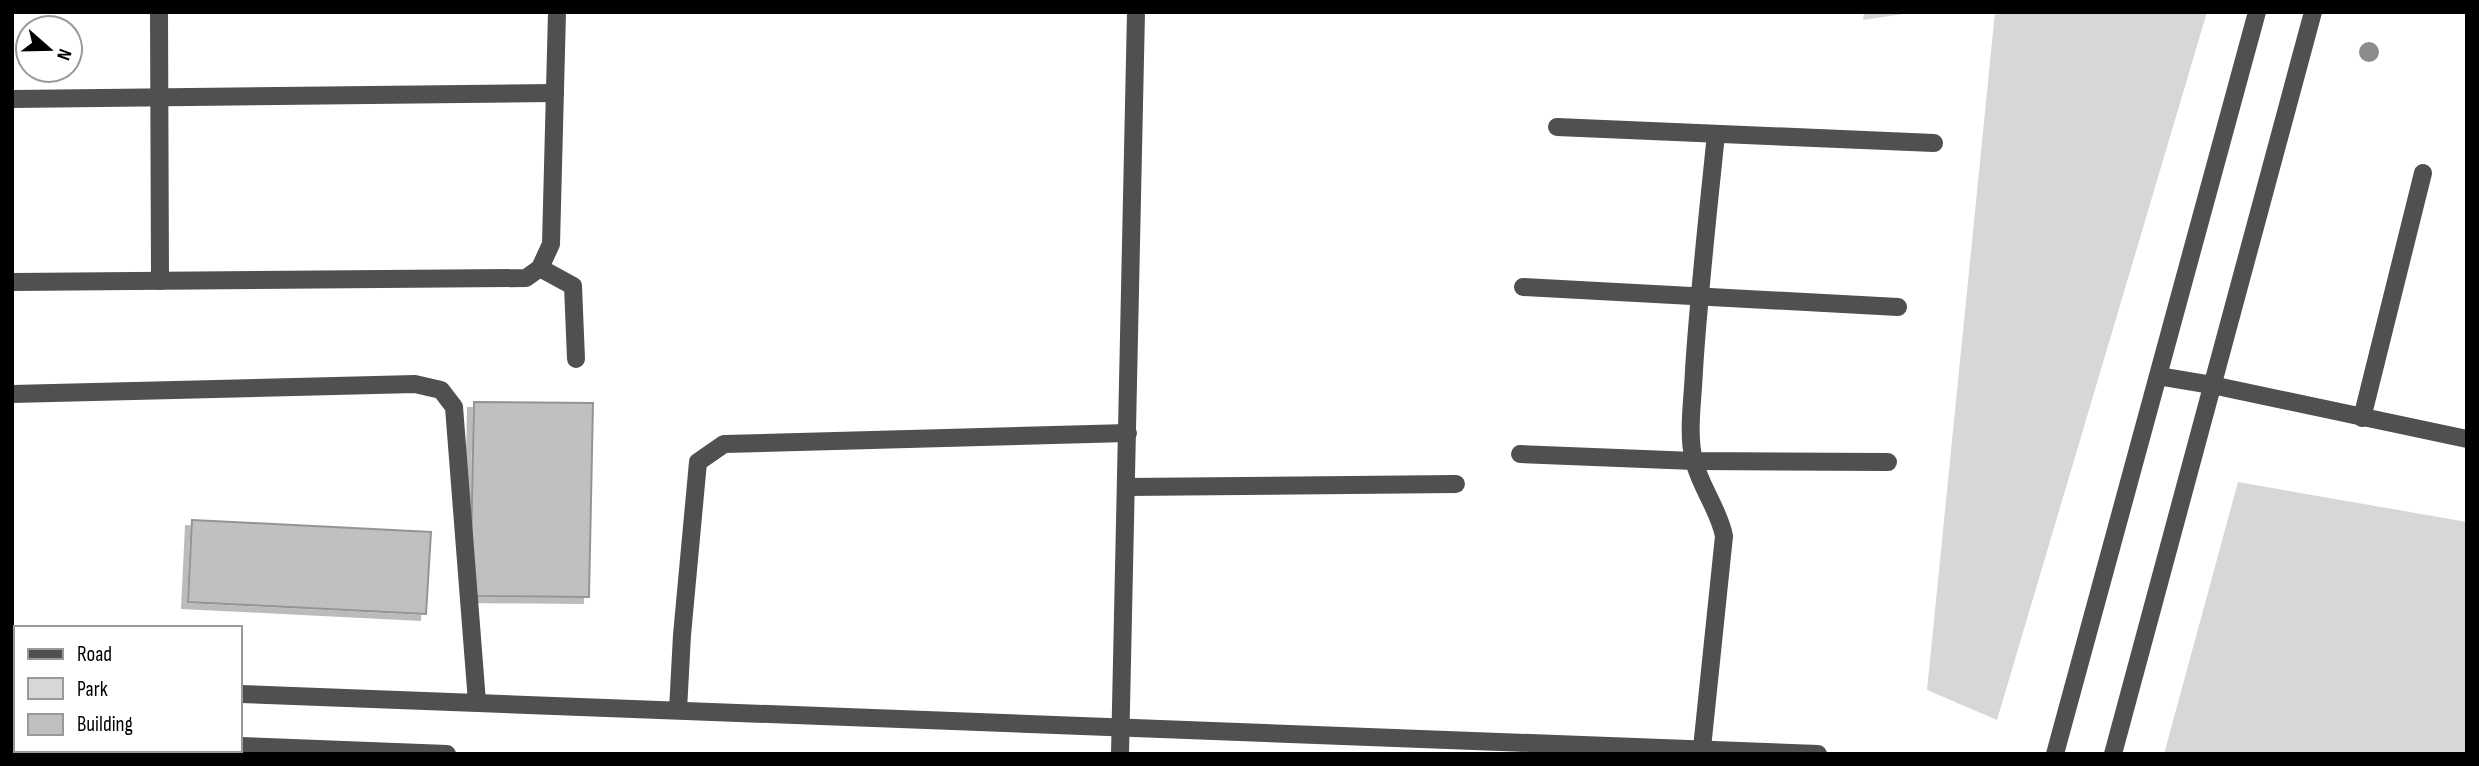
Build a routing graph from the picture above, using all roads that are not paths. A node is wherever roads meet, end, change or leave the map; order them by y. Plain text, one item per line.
1 (159, 12) edge
2 (557, 12) edge
3 (1136, 12) edge
4 (2257, 12) edge
5 (2313, 12) edge
6 (555, 93) junction
7 (158, 97) junction
8 (12, 99) edge
9 (1558, 127) dead end
10 (1716, 134) junction
11 (1934, 144) dead end
12 (2423, 173) dead end
13 (540, 268) junction
14 (160, 281) junction
15 (12, 282) edge
16 (1523, 287) dead end
17 (1699, 296) junction
18 (1898, 307) dead end
19 (576, 359) dead end
20 (2158, 376) junction
21 (2212, 385) junction
22 (12, 394) edge
23 (2361, 418) junction
24 (1128, 433) junction
25 (2467, 439) edge
26 (1520, 454) dead end
27 (1694, 461) junction
28 (1888, 462) dead end
29 (1456, 484) dead end
30 (1126, 487) junction
31 (242, 694) edge
32 (477, 702) junction
33 (678, 710) junction
34 (1121, 727) junction
35 (242, 746) edge
36 (1702, 748) junction
37 (405, 753) edge
38 (447, 754) edge
39 (1120, 754) edge
40 (1818, 754) edge
41 (2055, 754) edge
42 (2113, 754) edge

1 - 7 street
2 - 6 street
3 - 24 street
4 - 20 street
5 - 21 street
6 - 7 street
6 - 13 street
7 - 8 street
7 - 14 street
9 - 10 street
10 - 11 street
10 - 17 street
12 - 23 street
13 - 14 street
13 - 19 street
14 - 15 street
16 - 17 street
17 - 18 street
17 - 27 street
20 - 21 street
20 - 41 street
21 - 23 street
21 - 42 street
22 - 32 street
23 - 25 street
24 - 30 street
24 - 33 street
26 - 27 street
27 - 28 street
27 - 36 street
29 - 30 street
30 - 34 street
31 - 32 street
32 - 33 street
33 - 34 street
34 - 36 street
34 - 39 street
35 - 37 street
36 - 40 street
37 - 38 street

